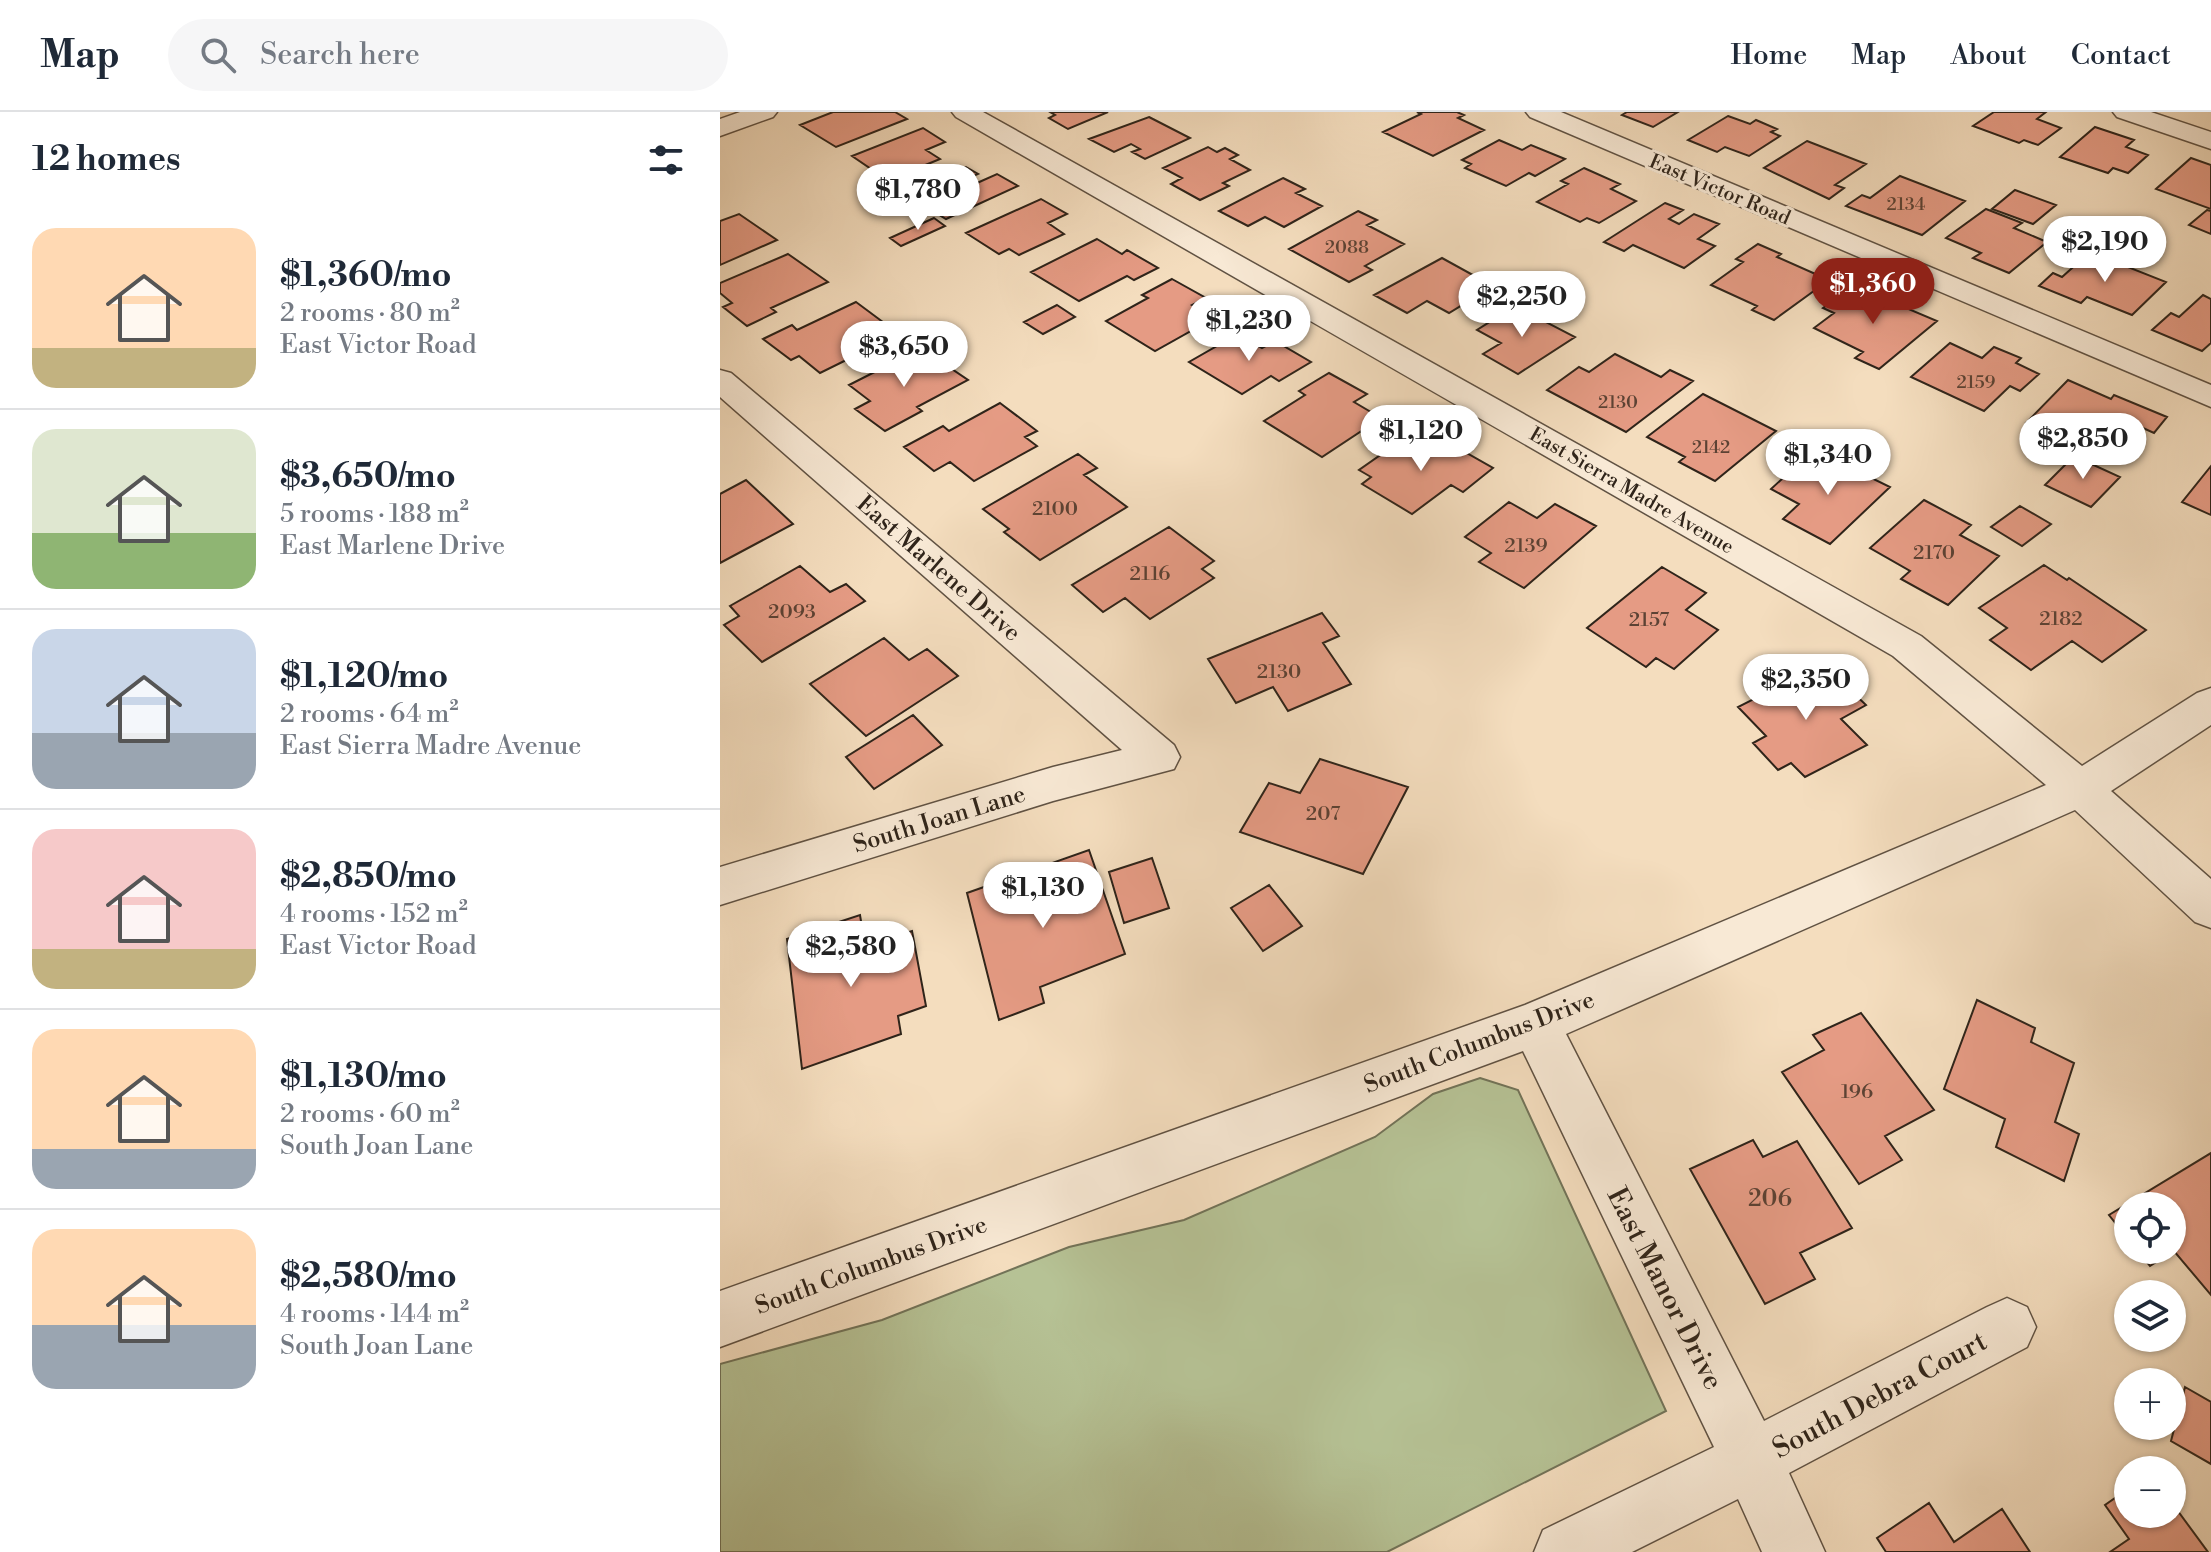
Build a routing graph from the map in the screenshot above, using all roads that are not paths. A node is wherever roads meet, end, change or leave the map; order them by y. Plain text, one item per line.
1 (764, 112) edge
2 (965, 112) edge
3 (1539, 112) edge
4 (2126, 112) edge
5 (720, 128) edge
6 (2211, 141) edge
7 (720, 380) edge
8 (2211, 397) edge
9 (2211, 704) edge
10 (1159, 757) joint
11 (2080, 789) junction
12 (720, 886) edge
13 (2211, 908) edge
14 (1535, 1024) junction
15 (720, 1319) edge
16 (2007, 1327) dead end
17 (1752, 1460) junction
18 (1565, 1552) edge
19 (1794, 1552) edge

1 - 5 street
2 - 11 street, East Sierra Madre Avenue
3 - 8 street, East Victor Road
4 - 6 street
7 - 10 street, East Marlene Drive
9 - 11 street, South Columbus Drive
10 - 12 street, South Joan Lane
11 - 13 street, East Sierra Madre Avenue
11 - 14 street, South Columbus Drive
14 - 15 street, South Columbus Drive
14 - 17 street, East Manor Drive
16 - 17 street, South Debra Court
17 - 18 street, South Debra Court
17 - 19 street, East Manor Drive

